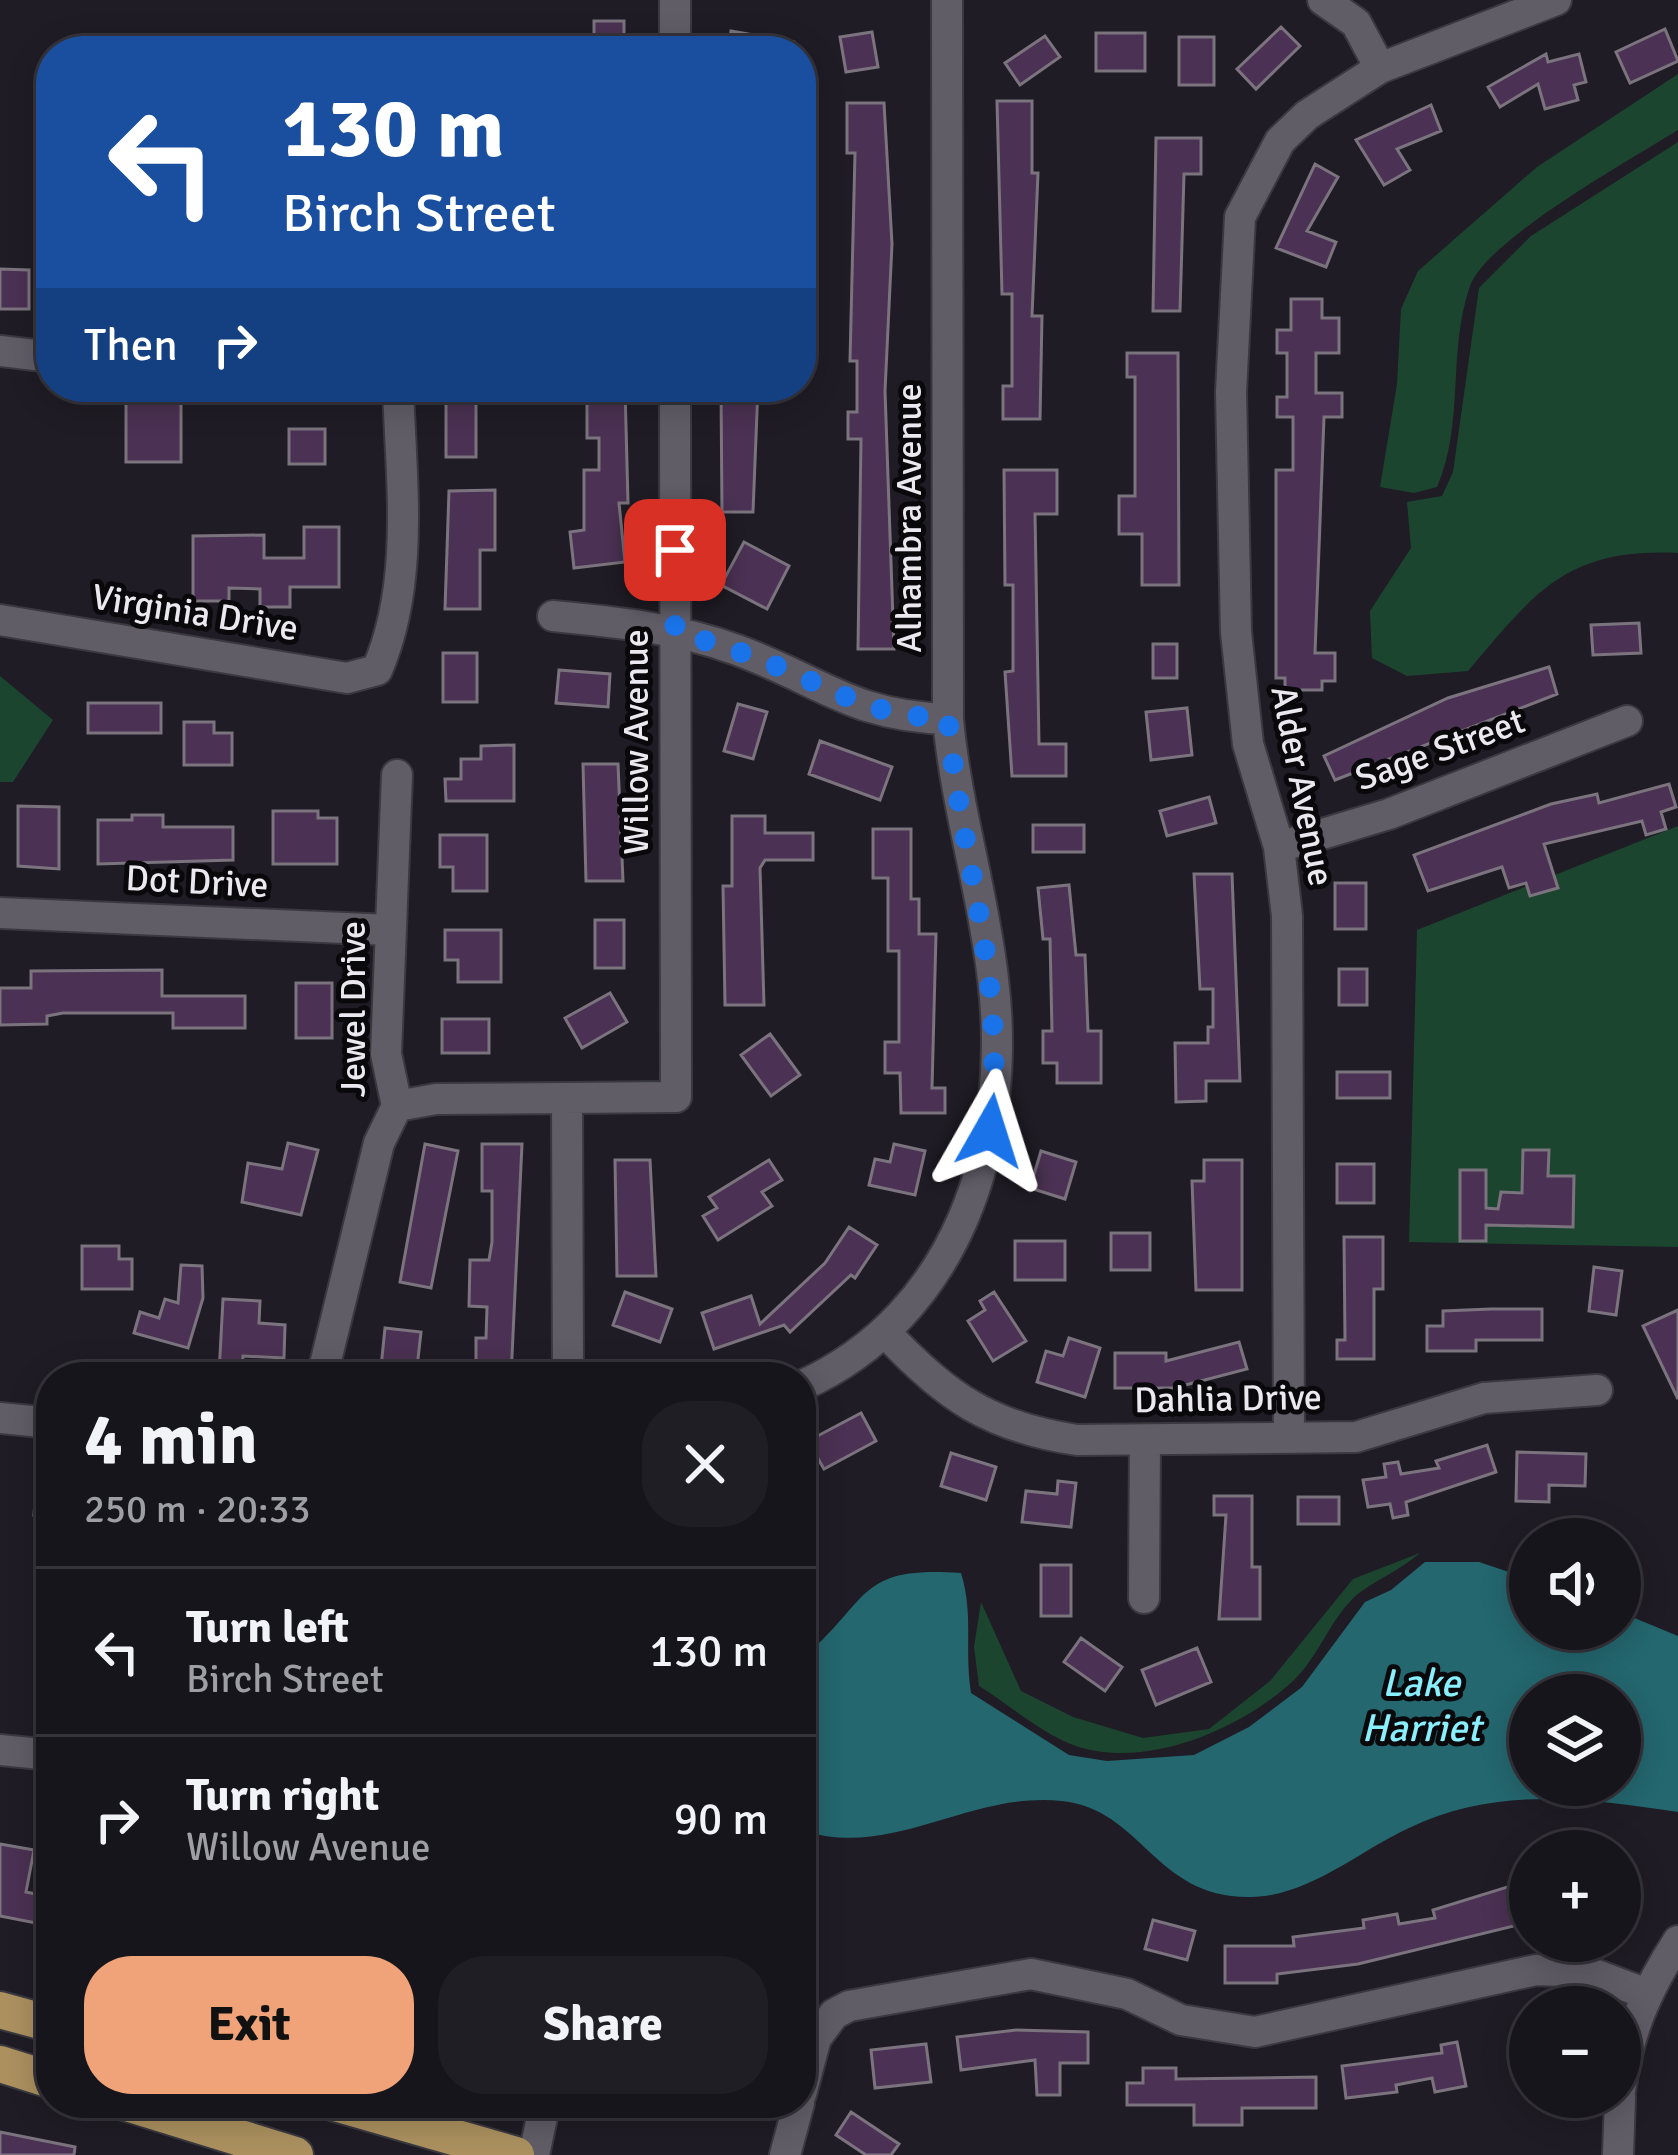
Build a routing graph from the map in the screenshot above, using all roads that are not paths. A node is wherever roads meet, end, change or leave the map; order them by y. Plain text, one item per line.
1 (675, 0) edge
2 (946, 0) edge
3 (1323, 0) edge
4 (1556, 0) edge
5 (675, 36) edge
6 (1379, 68) junction
7 (0, 351) edge
8 (36, 355) edge
9 (398, 402) edge
10 (675, 402) edge
11 (554, 616) dead end
12 (0, 620) edge
13 (675, 632) junction
14 (948, 718) junction
15 (1627, 721) dead end
16 (397, 775) dead end
17 (1279, 847) junction
18 (0, 913) edge
19 (391, 930) junction
20 (567, 1099) junction
21 (398, 1106) junction
22 (887, 1334) junction
23 (326, 1362) edge
24 (568, 1362) edge
25 (816, 1377) edge
26 (1598, 1390) dead end
27 (0, 1418) edge
28 (36, 1422) edge
29 (1289, 1437) junction
30 (1145, 1440) junction
31 (1144, 1598) dead end
32 (0, 1750) edge
33 (36, 1754) edge
34 (1678, 1942) edge
35 (1644, 1993) junction
36 (1641, 2002) edge
37 (0, 2010) edge
38 (36, 2020) edge
39 (816, 2038) edge
40 (0, 2064) edge
41 (36, 2075) edge
42 (182, 2118) edge
43 (387, 2118) edge
44 (542, 2118) edge
45 (795, 2118) edge
46 (1619, 2118) edge
47 (295, 2155) edge
48 (516, 2155) edge
49 (534, 2155) edge
50 (785, 2155) edge
51 (1618, 2155) edge

1 - 5 street
2 - 14 street, Alhambra Avenue
3 - 6 street
4 - 6 street, Alder Avenue
6 - 17 street, Alder Avenue
7 - 8 street
9 - 12 street, Virginia Drive
10 - 13 street, Willow Avenue
11 - 13 street
13 - 14 street
13 - 20 street, Willow Avenue
14 - 22 street, Alhambra Avenue
15 - 17 street, Sage Street
16 - 19 street, Jewel Drive
17 - 29 street, Alder Avenue
18 - 19 street, Dot Drive
19 - 21 street, Jewel Drive
20 - 21 street
20 - 24 street
21 - 23 street, Jewel Drive
22 - 25 street, Alhambra Avenue
22 - 30 street, Dahlia Drive
26 - 29 street, Dahlia Drive
27 - 28 street
29 - 30 street, Dahlia Drive
30 - 31 street
32 - 33 street
34 - 35 street
35 - 36 street
35 - 39 street
37 - 38 main road
40 - 41 main road
42 - 47 main road
43 - 48 main road
44 - 49 street
45 - 50 street
46 - 51 street

